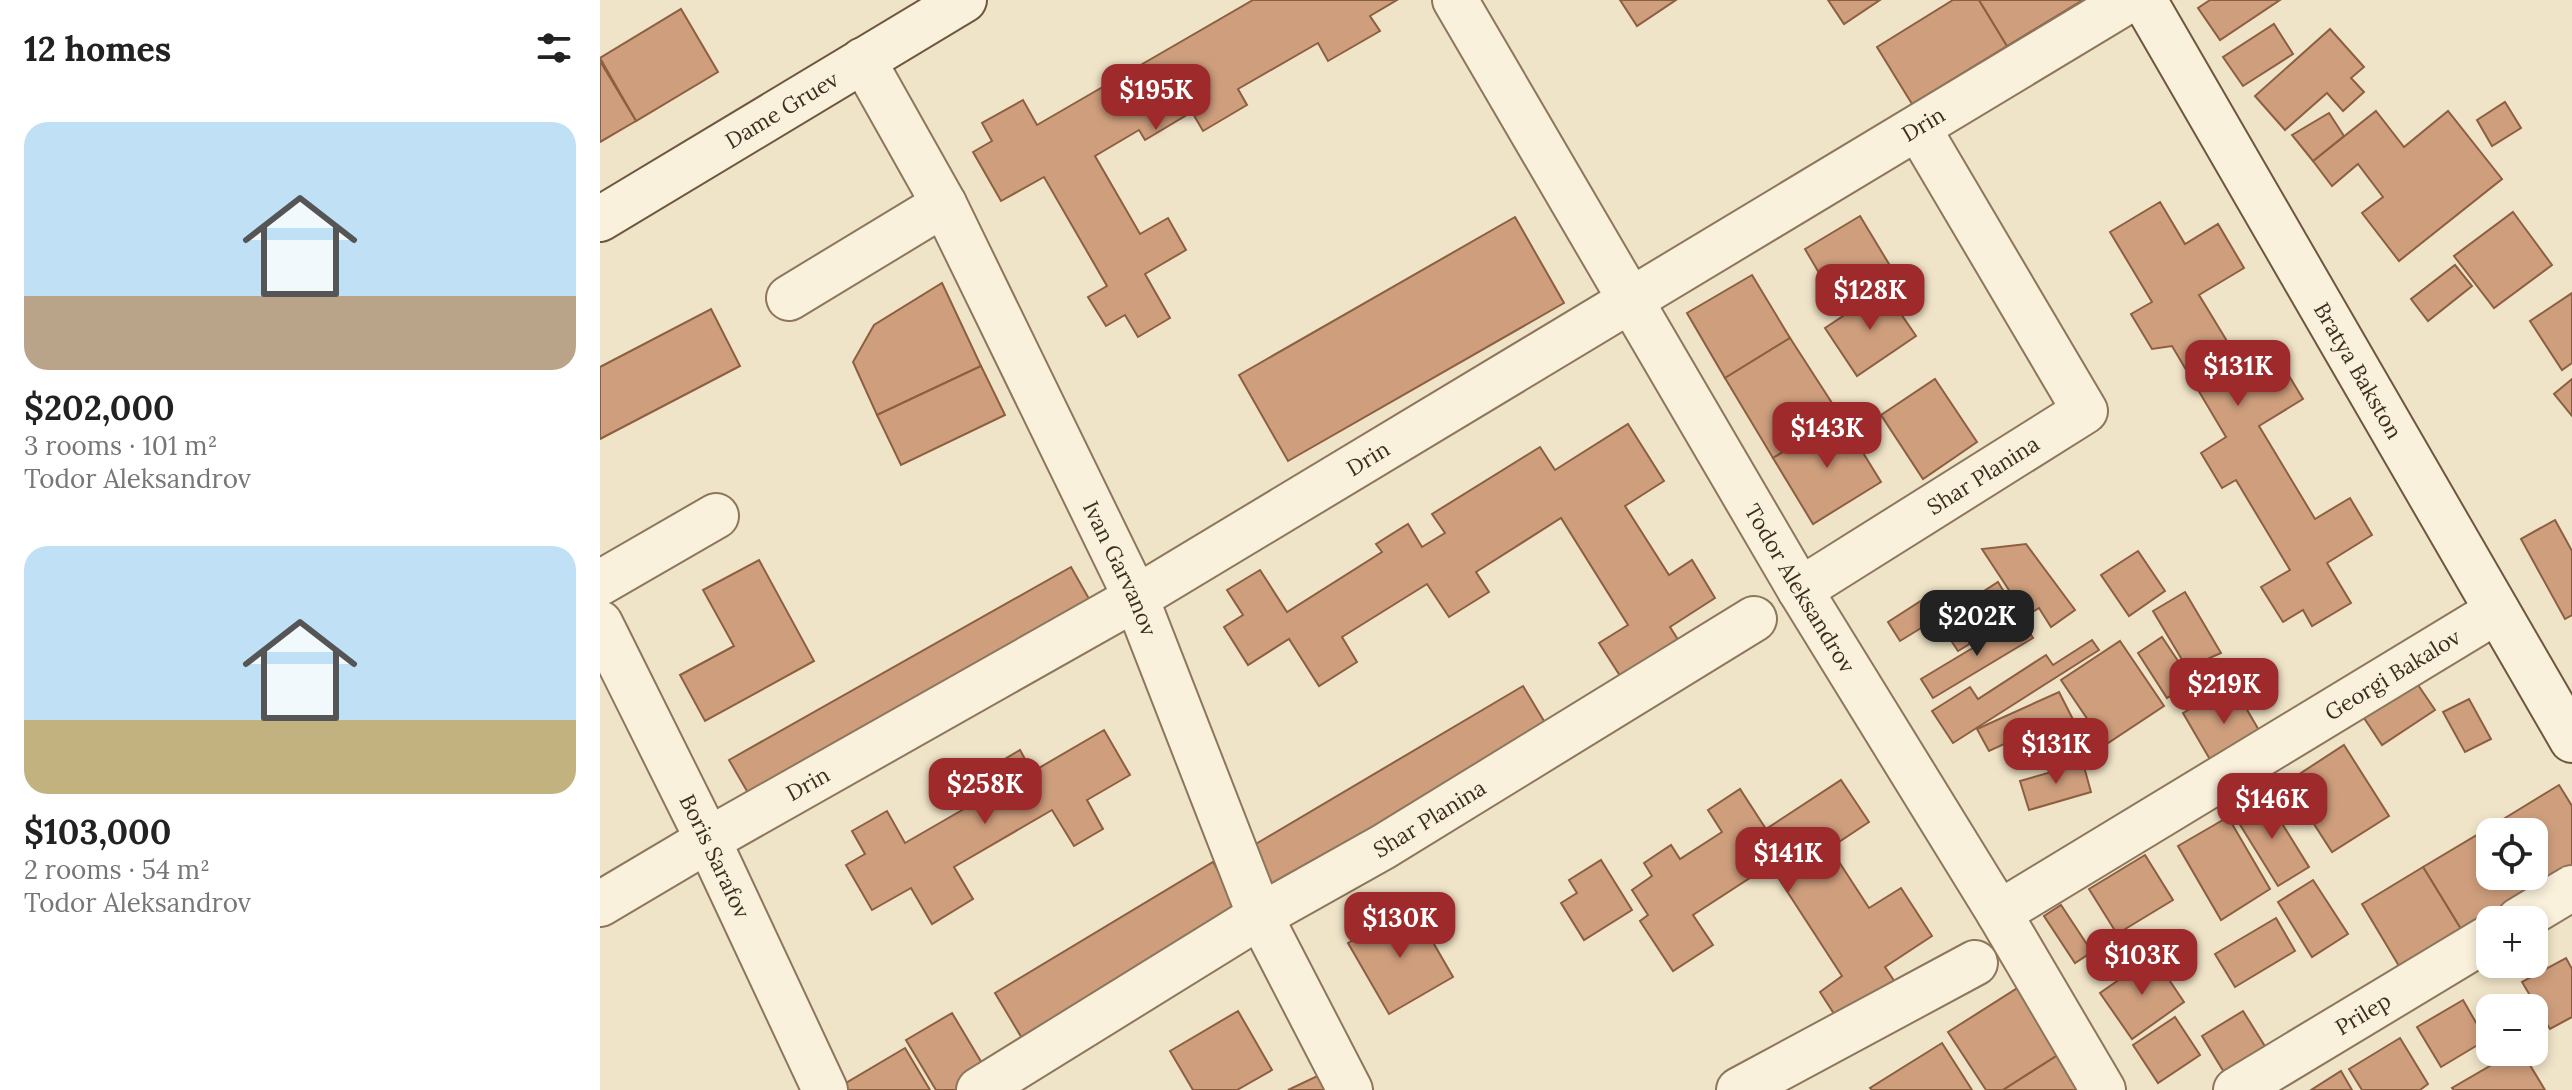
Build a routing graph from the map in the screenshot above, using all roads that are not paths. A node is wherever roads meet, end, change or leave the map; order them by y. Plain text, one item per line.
1 (964, 0) edge
2 (1455, 0) edge
3 (2129, 0) edge
4 (2144, 0) edge
5 (863, 60) junction
6 (1918, 128) junction
7 (944, 204) junction
8 (600, 219) edge
9 (789, 298) dead end
10 (1630, 299) junction
11 (716, 516) dead end
12 (600, 583) edge
13 (1800, 590) junction
14 (1136, 598) junction
15 (2497, 611) junction
16 (1754, 619) dead end
17 (600, 623) edge
18 (2572, 740) edge
19 (708, 840) junction
20 (2572, 888) edge
21 (600, 904) edge
22 (2542, 906) edge
23 (1999, 913) junction
24 (1260, 916) junction
25 (2476, 945) edge
26 (1975, 963) dead end
27 (825, 1090) edge
28 (979, 1090) edge
29 (1350, 1090) edge
30 (1739, 1090) edge
31 (2103, 1090) edge
32 (2236, 1090) edge

1 - 5 street, Dame Gruev
2 - 10 street, Todor Aleksandrov
3 - 6 street, Drin
4 - 15 street, Bratya Bakston
5 - 7 street, Ivan Garvanov
5 - 8 street, Dame Gruev
6 - 10 street, Drin
6 - 13 street, Shar Planina
7 - 9 street
7 - 14 street, Ivan Garvanov
10 - 13 street, Todor Aleksandrov
10 - 14 street, Drin
11 - 12 street
13 - 23 street, Todor Aleksandrov
14 - 19 street, Drin
14 - 24 street, Ivan Garvanov
15 - 18 street, Bratya Bakston
15 - 23 street, Georgi Bakalov
16 - 24 street, Shar Planina
17 - 19 street, Boris Sarafov
19 - 21 street, Drin
19 - 27 street, Boris Sarafov
20 - 22 street
23 - 31 street, Todor Aleksandrov
24 - 28 street, Shar Planina
24 - 29 street, Ivan Garvanov
25 - 32 street, Prilep
26 - 30 street

